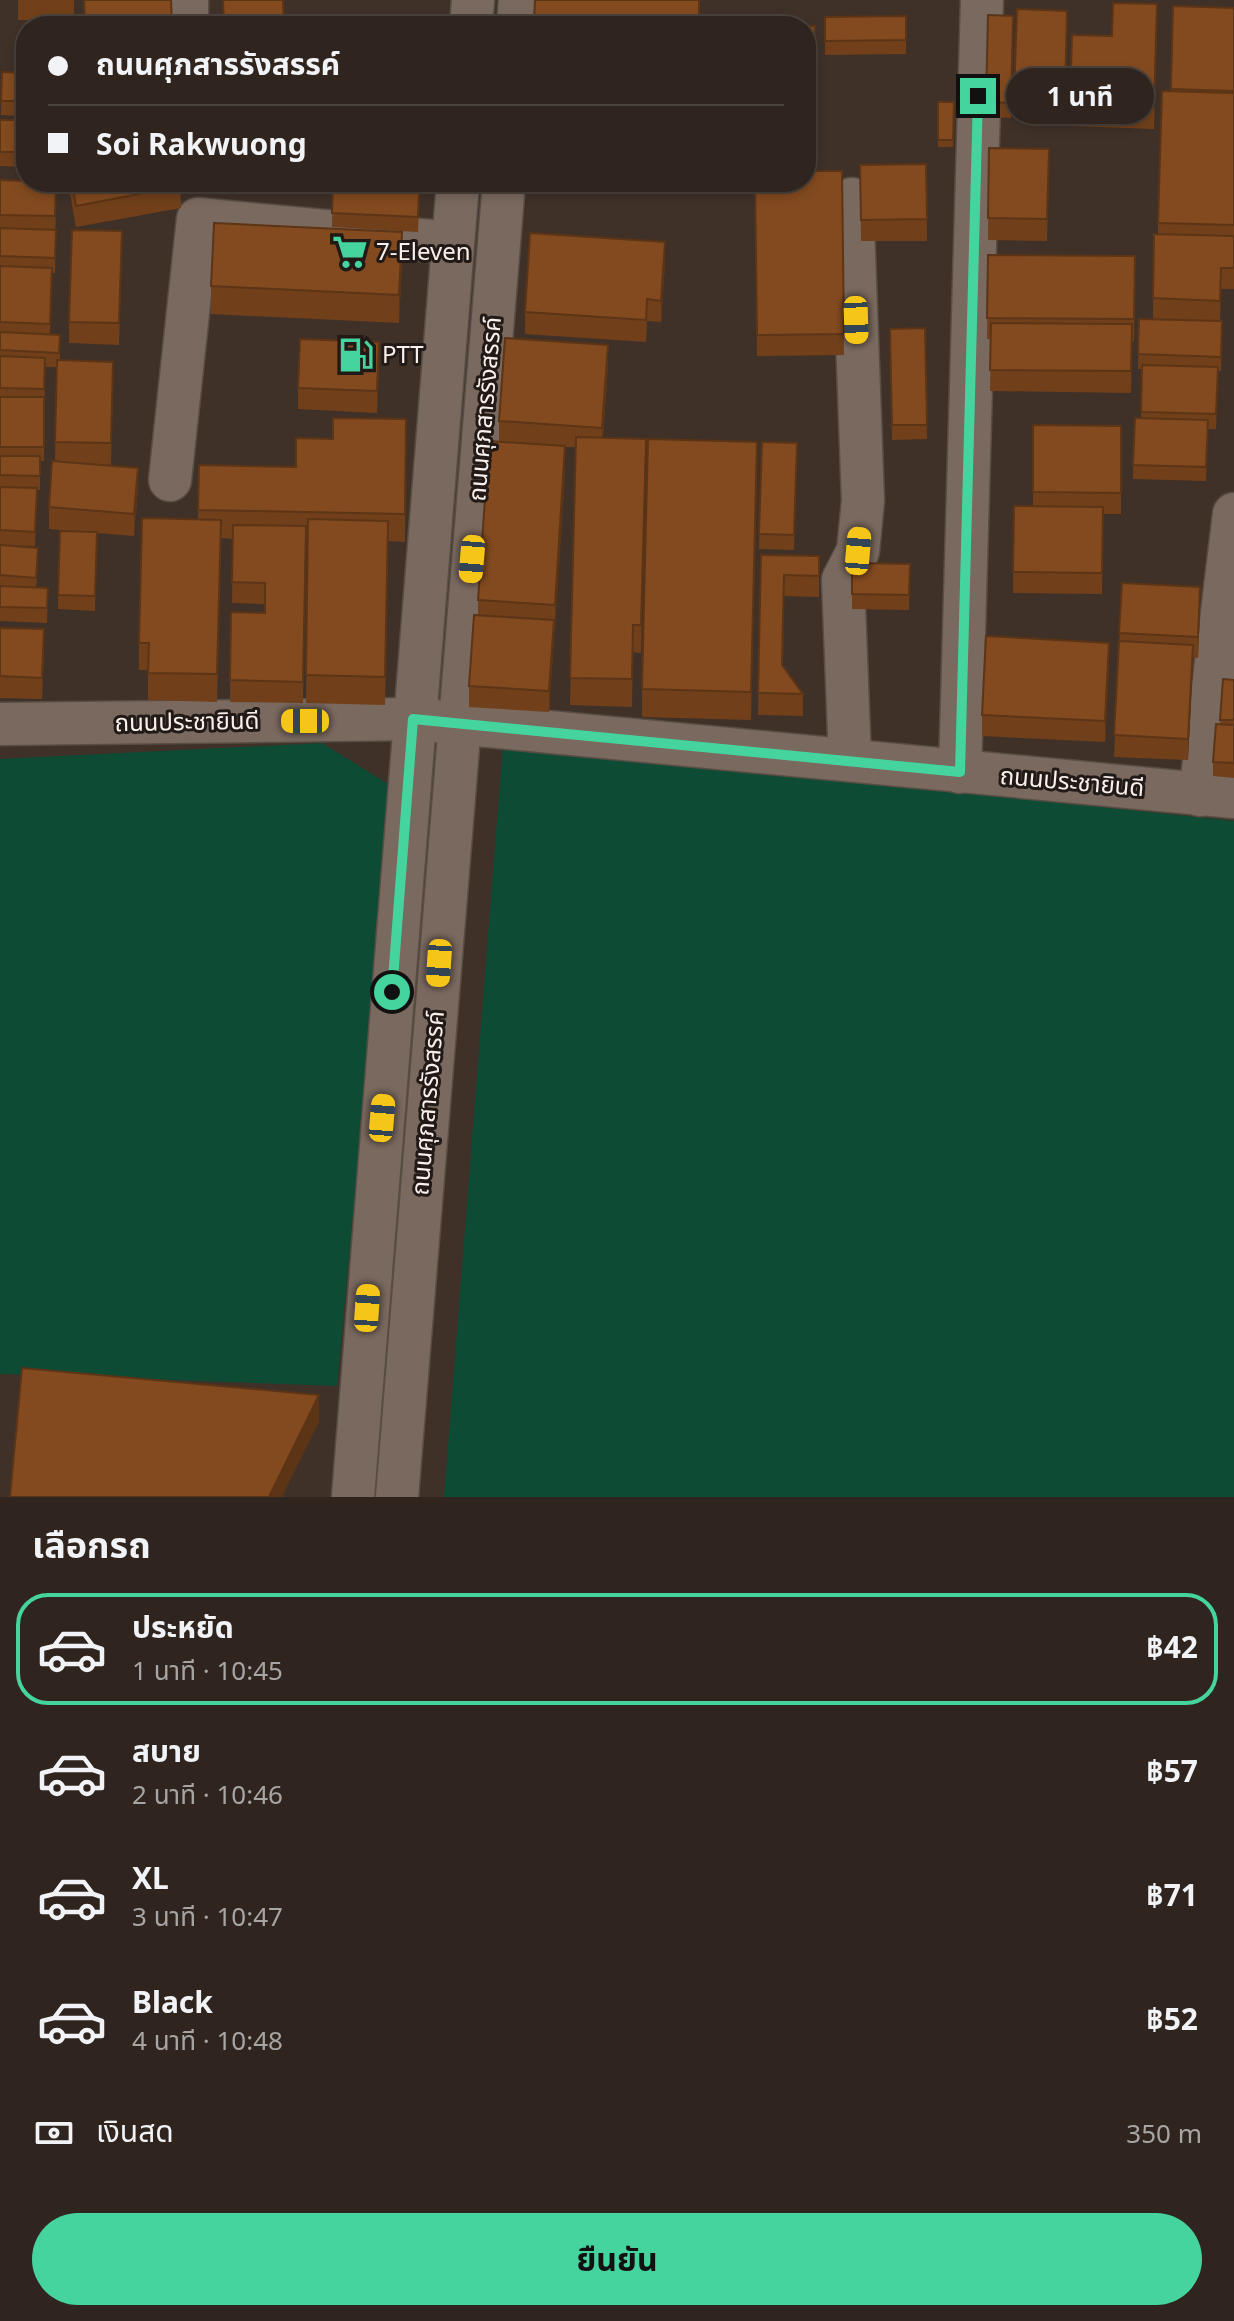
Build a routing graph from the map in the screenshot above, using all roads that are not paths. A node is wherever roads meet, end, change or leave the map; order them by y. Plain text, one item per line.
1 (982, 0) edge
2 (457, 192) edge
3 (503, 192) edge
4 (852, 199) dead end
5 (452, 243) junction
6 (170, 480) dead end
7 (1234, 514) edge
8 (413, 719) junction
9 (0, 724) edge
10 (458, 724) junction
11 (850, 760) junction
12 (960, 772) junction
13 (1217, 796) edge
14 (353, 1497) edge
15 (397, 1497) edge

1 - 12 street
2 - 5 street, ถนนศุภสารรังสรรค์
3 - 10 street, ถนนศุภสารรังสรรค์
4 - 11 street
5 - 6 street
5 - 8 street, ถนนศุภสารรังสรรค์
7 - 13 street
8 - 9 street, ถนนประชายินดี
8 - 10 street, ถนนประชายินดี
8 - 14 street, ถนนศุภสารรังสรรค์
10 - 11 street, ถนนประชายินดี
10 - 15 street, ถนนศุภสารรังสรรค์
11 - 12 street, ถนนประชายินดี
12 - 13 street, ถนนประชายินดี

